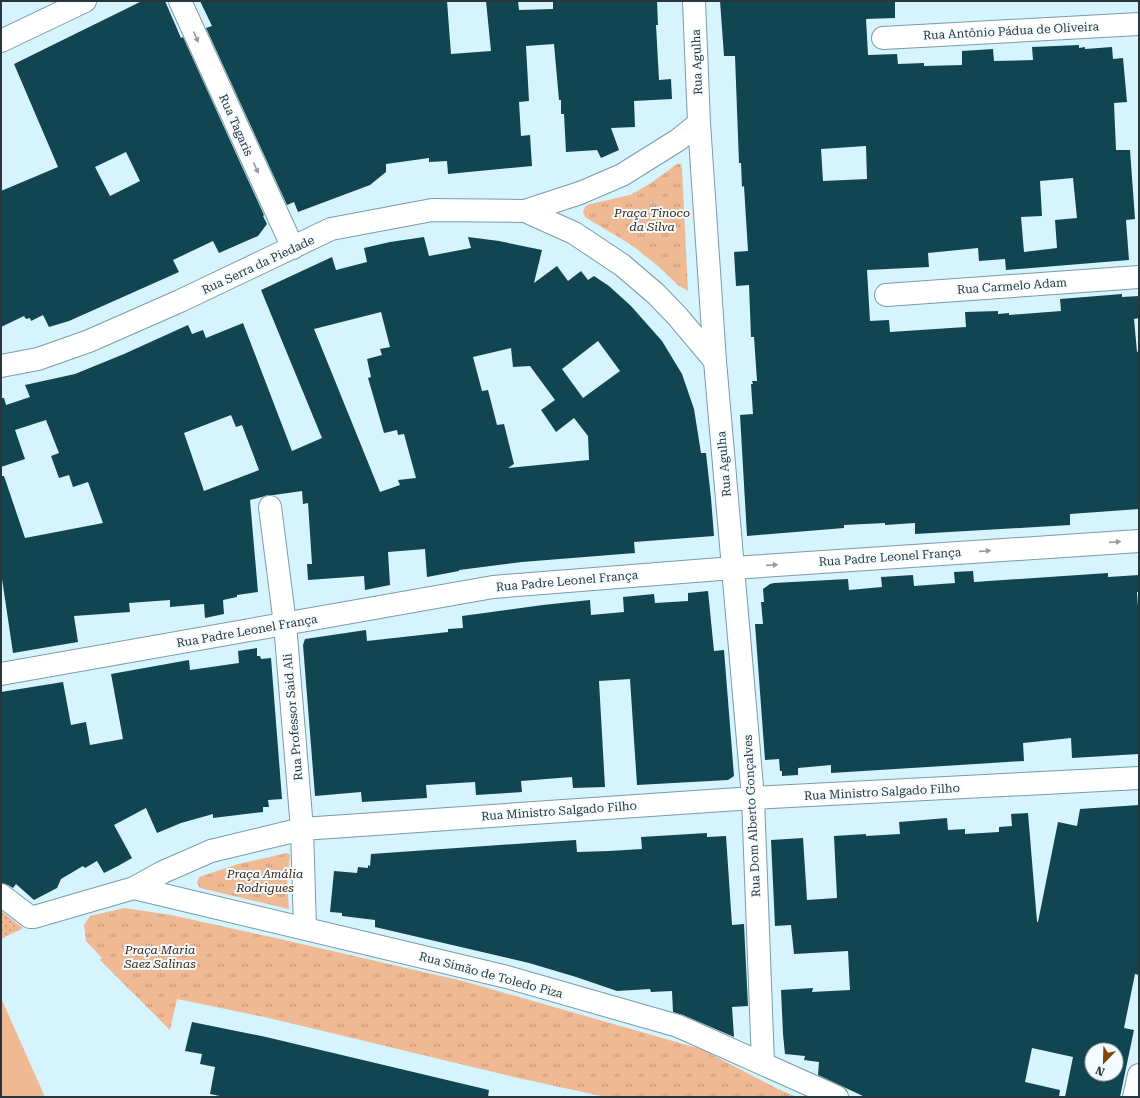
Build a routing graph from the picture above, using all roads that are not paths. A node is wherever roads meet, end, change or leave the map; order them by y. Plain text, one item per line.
1 (85, 1) edge
2 (180, 1) edge
3 (694, 1) edge
4 (1139, 24) edge
5 (883, 38) dead end
6 (1, 41) edge
7 (699, 123) junction
8 (525, 211) junction
9 (292, 248) junction
10 (1139, 277) edge
11 (886, 295) dead end
12 (715, 361) junction
13 (1, 366) edge
14 (270, 507) dead end
15 (1139, 541) edge
16 (733, 568) junction
17 (285, 624) junction
18 (1, 674) edge
19 (1139, 778) edge
20 (753, 798) junction
21 (302, 829) junction
22 (134, 888) junction
23 (1, 895) edge
24 (305, 928) junction
25 (763, 1064) junction
26 (1139, 1075) edge
27 (837, 1097) edge
28 (1134, 1097) edge

1 - 6 street
2 -> 9 street, Rua Tagaris
3 - 7 street, Rua Agulha
4 - 5 street, Rua Antônio Pádua de Oliveira
7 - 8 street
7 - 12 street
8 - 9 street, Rua Serra da Piedade
8 - 12 street
9 - 13 street, Rua Serra da Piedade
10 - 11 street, Rua Carmelo Adam
12 - 16 street, Rua Agulha
14 - 17 street, Rua Professor Said Ali
16 -> 15 street, Rua Padre Leonel França
16 - 17 street, Rua Padre Leonel França
16 - 20 street, Rua Dom Alberto Gonçalves
17 - 18 street, Rua Padre Leonel França
17 - 21 street, Rua Professor Said Ali
19 - 20 street, Rua Ministro Salgado Filho
20 - 21 street, Rua Ministro Salgado Filho
20 - 25 street, Rua Dom Alberto Gonçalves
21 - 22 street, Rua Ministro Salgado Filho
21 - 24 street, Rua Professor Said Ali
22 - 23 street, Rua Ministro Salgado Filho
22 - 24 street, Rua Simão de Toledo Piza
24 - 25 street, Rua Simão de Toledo Piza
25 - 27 street, Rua Simão de Toledo Piza
26 - 28 street

